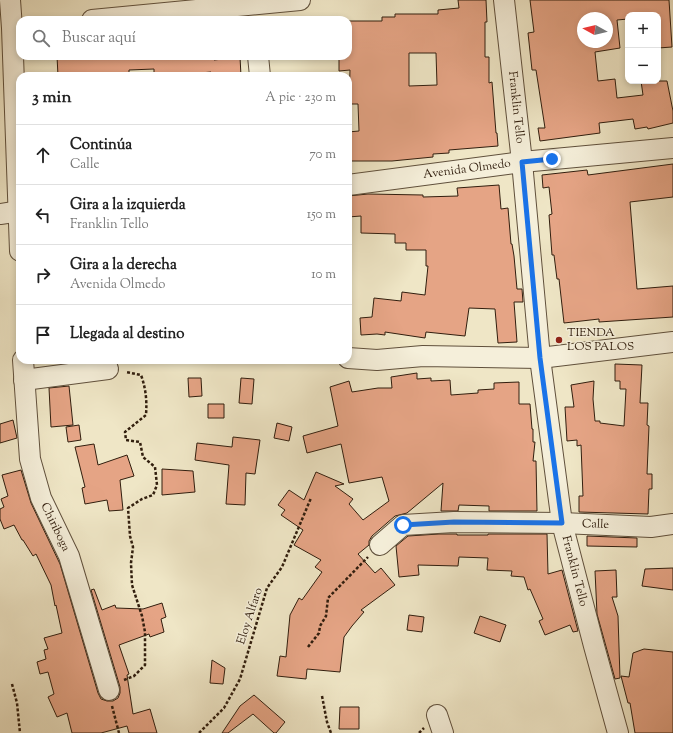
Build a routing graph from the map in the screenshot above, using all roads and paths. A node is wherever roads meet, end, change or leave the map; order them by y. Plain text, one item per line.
1 (10, 0) edge
2 (300, 0) edge
3 (504, 0) edge
4 (253, 8) edge
5 (146, 16) edge
6 (11, 28) edge
7 (258, 60) edge
8 (260, 72) edge
9 (673, 148) edge
10 (522, 162) junction
11 (352, 183) edge
12 (13, 212) edge
13 (16, 229) edge
14 (673, 342) edge
15 (352, 358) edge
16 (540, 358) junction
17 (23, 364) edge
18 (108, 369) joint
19 (24, 380) junction
20 (311, 498) dead end
21 (562, 523) junction
22 (673, 524) edge
23 (380, 545) joint
24 (308, 647) dead end
25 (12, 684) dead end
26 (109, 690) junction
27 (322, 696) dead end
28 (20, 733) edge
29 (119, 733) edge
30 (199, 733) edge
31 (331, 733) edge
32 (618, 733) edge

1 - 6 street
2 - 4 street
3 - 10 street, Franklin Tello
4 - 5 street
6 - 12 street
7 - 8 street
9 - 10 street, Avenida Olmedo
10 - 11 street, Avenida Olmedo
10 - 16 street, Franklin Tello
12 - 13 street
14 - 16 street
15 - 16 street
16 - 21 street, Franklin Tello
17 - 19 street, Chiriboga
18 - 19 street
18 - 26 path
19 - 26 street, Chiriboga
20 - 30 path, Eloy Alfaro
21 - 22 street, Calle
21 - 23 street, Calle
21 - 32 street, Franklin Tello
23 - 24 path
25 - 28 path
26 - 29 path
27 - 31 path

